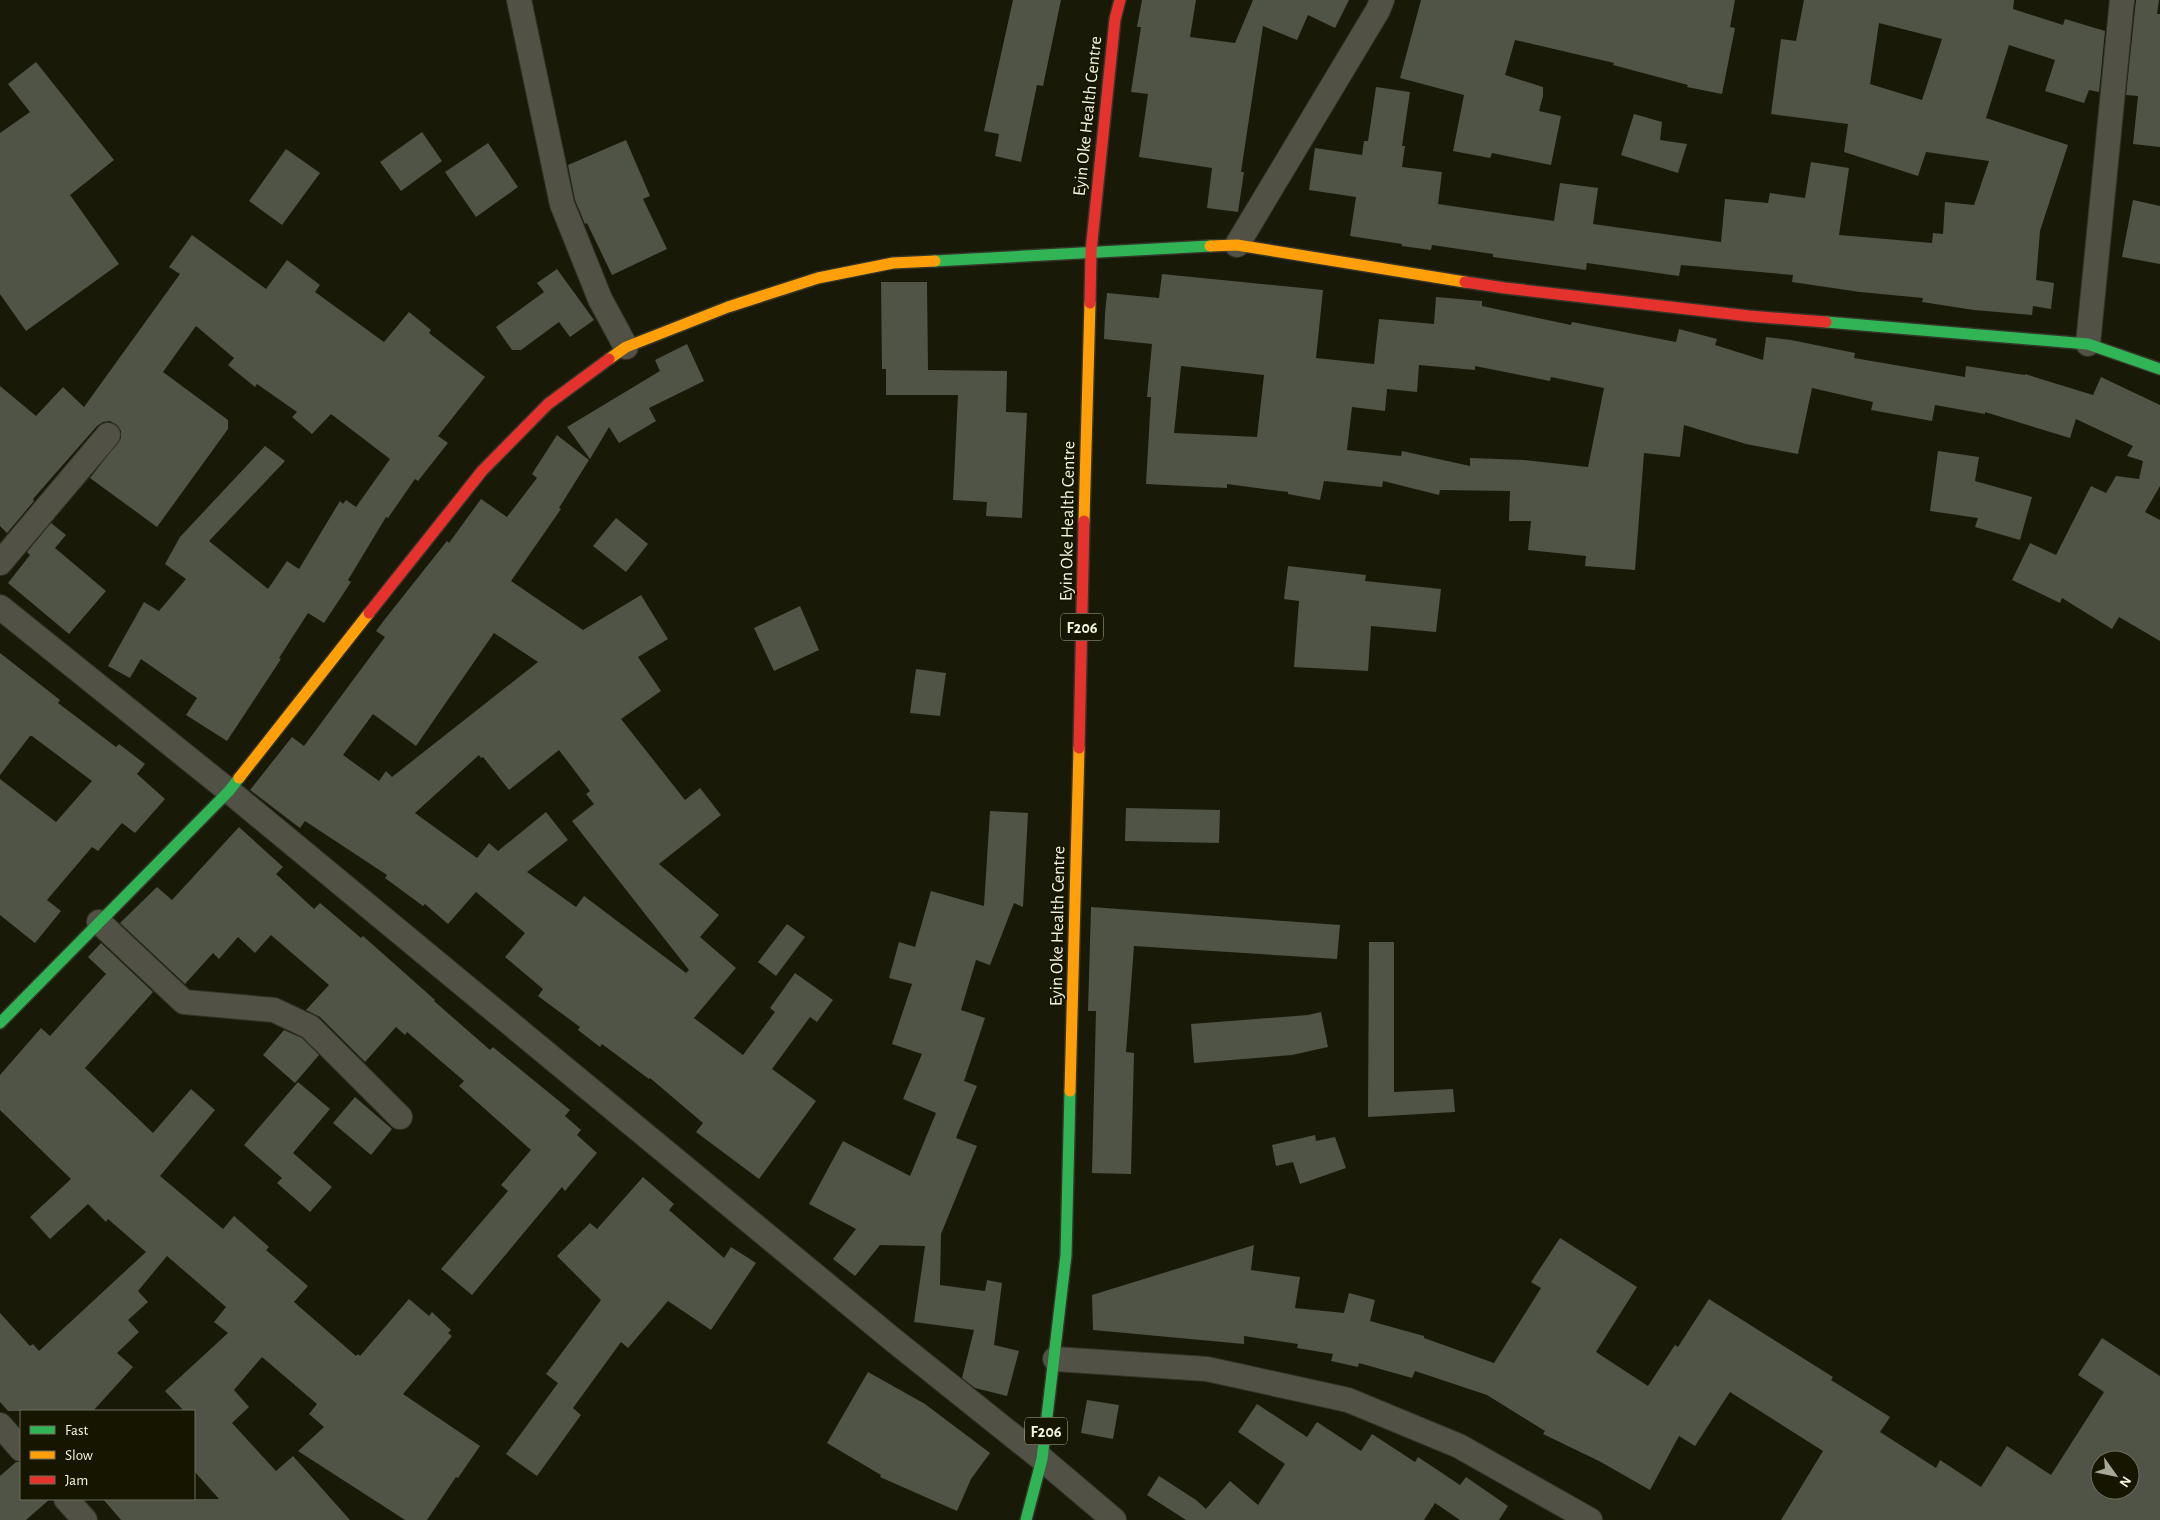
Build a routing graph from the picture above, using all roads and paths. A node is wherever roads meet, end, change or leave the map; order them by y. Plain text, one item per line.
1 (519, 0) edge
2 (1120, 0) edge
3 (1382, 0) edge
4 (2122, 0) edge
5 (1237, 245) junction
6 (1091, 251) junction
7 (2088, 344) junction
8 (626, 347) junction
9 (2160, 369) edge
10 (108, 435) dead end
11 (0, 563) edge
12 (0, 607) edge
13 (229, 791) junction
14 (99, 922) junction
15 (0, 1023) edge
16 (400, 1117) dead end
17 (1055, 1350) junction
18 (0, 1425) edge
19 (20, 1448) edge
20 (1042, 1458) junction
21 (67, 1500) edge
22 (85, 1520) edge
23 (1026, 1520) edge
24 (1114, 1520) edge
25 (1590, 1520) edge

1 - 8 street
2 - 6 street, Eyin Oke Health Centre / F206
3 - 5 street
4 - 7 street
5 - 6 street
5 - 7 street
6 - 8 street
6 - 17 street, Eyin Oke Health Centre / F206
7 - 9 street
8 - 13 street
10 - 11 street
12 - 13 street
13 - 14 street
13 - 20 street
14 - 15 street
14 - 16 street
17 - 20 street, F206
17 - 25 street
18 - 19 street
20 - 23 street, F206
20 - 24 street
21 - 22 street

